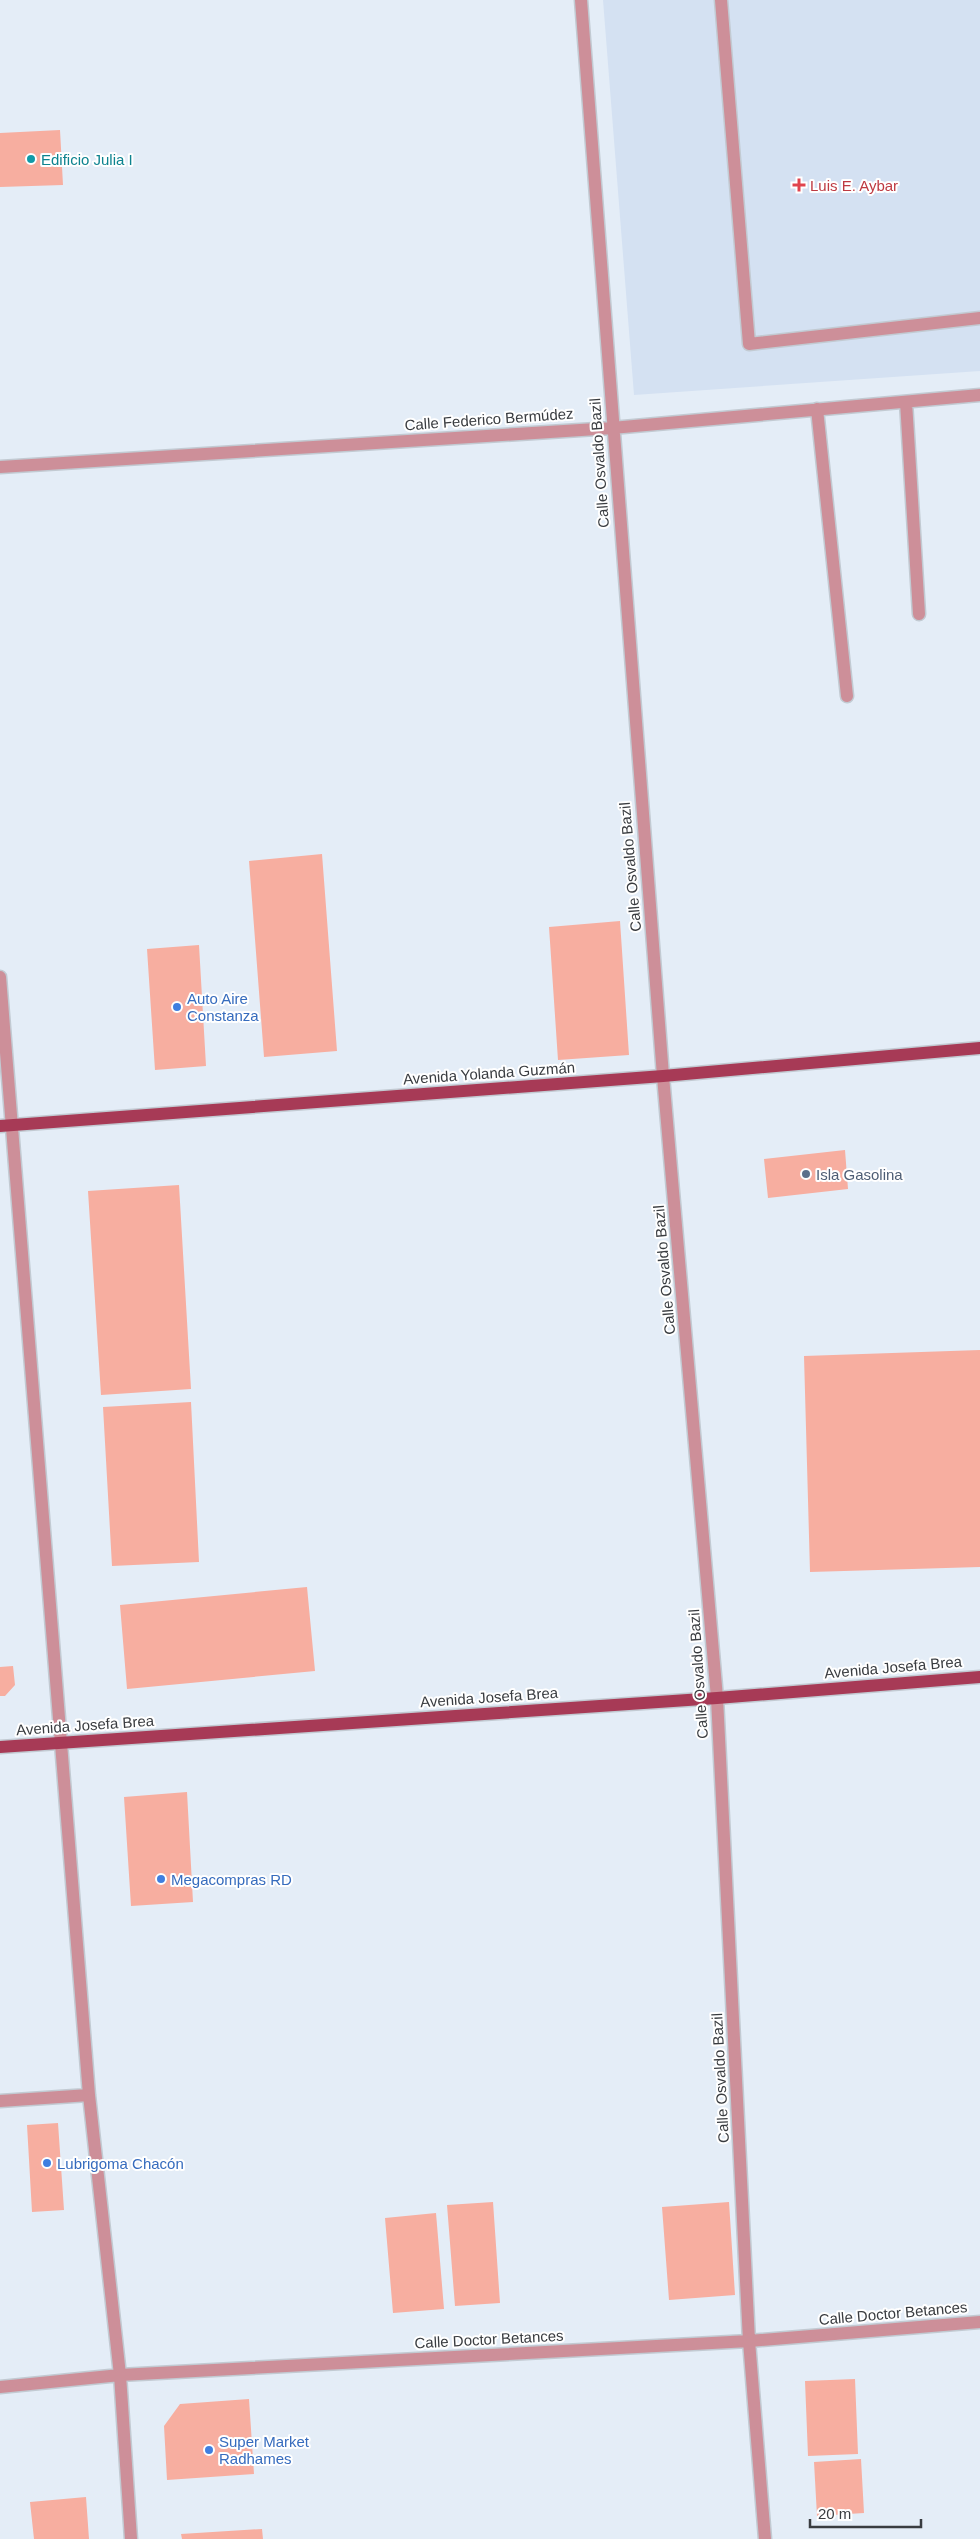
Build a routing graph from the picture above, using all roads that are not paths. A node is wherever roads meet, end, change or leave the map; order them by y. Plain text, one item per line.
1 (581, 0) edge
2 (721, 0) edge
3 (980, 318) edge
4 (980, 395) edge
5 (906, 402) junction
6 (817, 409) junction
7 (612, 428) junction
8 (0, 467) edge
9 (919, 614) dead end
10 (847, 696) dead end
11 (0, 977) edge
12 (980, 1048) edge
13 (663, 1076) junction
14 (6, 1126) edge
15 (980, 1677) edge
16 (717, 1698) junction
17 (61, 1743) junction
18 (0, 1747) edge
19 (89, 2095) junction
20 (0, 2101) edge
21 (980, 2322) edge
22 (749, 2342) junction
23 (120, 2375) junction
24 (0, 2387) edge
25 (130, 2539) edge
26 (765, 2539) edge

1 - 7 street, Calle Osvaldo Bazil
2 - 3 street
4 - 5 street, Calle Federico Bermúdez
5 - 6 street, Calle Federico Bermúdez
5 - 9 street
6 - 7 street, Calle Federico Bermúdez
6 - 10 street
7 - 8 street, Calle Federico Bermúdez
7 - 13 street, Calle Osvaldo Bazil
11 - 14 street
12 - 13 main road, Avenida Yolanda Guzmán
13 - 14 main road, Avenida Yolanda Guzmán
13 - 16 street, Calle Osvaldo Bazil
14 - 17 street
15 - 16 main road, Avenida Josefa Brea
16 - 17 main road, Avenida Josefa Brea
16 - 22 street, Calle Osvaldo Bazil
17 - 18 main road, Avenida Josefa Brea
17 - 19 street
19 - 20 street
19 - 23 street
21 - 22 street, Calle Doctor Betances
22 - 23 street, Calle Doctor Betances
22 - 26 street, Calle Osvaldo Bazil
23 - 24 street, Calle Doctor Betances
23 - 25 street

